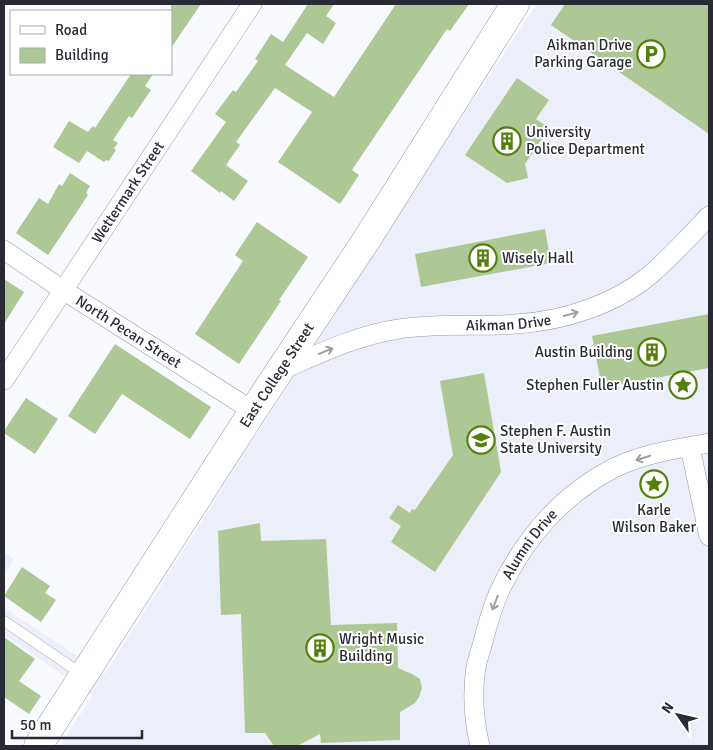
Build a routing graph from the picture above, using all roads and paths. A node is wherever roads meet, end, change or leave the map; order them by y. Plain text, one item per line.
1 (252, 4) edge
2 (516, 4) edge
3 (709, 216) edge
4 (4, 250) edge
5 (63, 290) junction
6 (281, 370) junction
7 (4, 380) edge
8 (253, 411) junction
9 (709, 443) edge
10 (690, 447) junction
11 (709, 536) edge
12 (4, 621) edge
13 (84, 676) junction
14 (38, 746) edge
15 (480, 746) edge

1 - 5 street, Wettermark Street
2 - 6 street, East College Street
6 -> 3 street, Aikman Drive
4 - 5 street, North Pecan Street
5 - 7 street, Wettermark Street
5 - 8 street, North Pecan Street
6 - 8 street, East College Street
8 - 13 street, East College Street
9 - 10 street, Alumni Drive
10 - 11 street
10 -> 15 street, Alumni Drive
12 - 13 lane
13 - 14 street, East College Street

